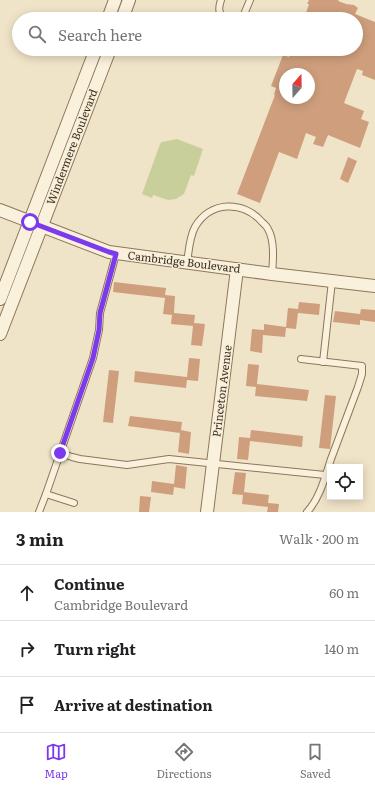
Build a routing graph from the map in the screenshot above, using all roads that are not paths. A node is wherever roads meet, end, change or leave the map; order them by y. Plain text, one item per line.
1 (115, 0) edge
2 (129, 0) edge
3 (221, 0) edge
4 (250, 0) edge
5 (111, 12) edge
6 (125, 12) edge
7 (220, 12) edge
8 (245, 12) edge
9 (94, 56) edge
10 (97, 56) edge
11 (108, 56) edge
12 (105, 63) junction
13 (0, 210) edge
14 (36, 224) junction
15 (116, 254) junction
16 (187, 263) junction
17 (237, 269) junction
18 (272, 274) junction
19 (332, 281) junction
20 (375, 286) edge
21 (0, 299) edge
22 (0, 334) edge
23 (301, 359) dead end
24 (323, 362) junction
25 (60, 453) junction
26 (213, 463) junction
27 (326, 475) junction
28 (46, 494) junction
29 (74, 503) dead end
30 (39, 512) edge
31 (207, 512) edge
32 (307, 512) edge

1 - 5 street
2 - 6 street
3 - 7 lane
4 - 8 lane
9 - 14 street, Windermere Boulevard
10 - 12 lane
11 - 12 street, Windermere Boulevard
12 - 14 street, Windermere Boulevard
13 - 14 street, Cambridge Boulevard
14 - 15 street, Cambridge Boulevard
14 - 21 street, Windermere Boulevard
14 - 22 street, Windermere Boulevard
15 - 16 street, Cambridge Boulevard
15 - 25 lane
16 - 17 street, Cambridge Boulevard
16 - 18 lane
17 - 18 street, Cambridge Boulevard
17 - 26 street, Princeton Avenue
18 - 19 street, Cambridge Boulevard
19 - 20 street, Cambridge Boulevard
19 - 24 lane
23 - 24 lane
24 - 27 lane
25 - 26 lane
25 - 28 lane
26 - 27 lane
26 - 31 street, Princeton Avenue
27 - 32 lane
28 - 29 lane
28 - 30 lane

